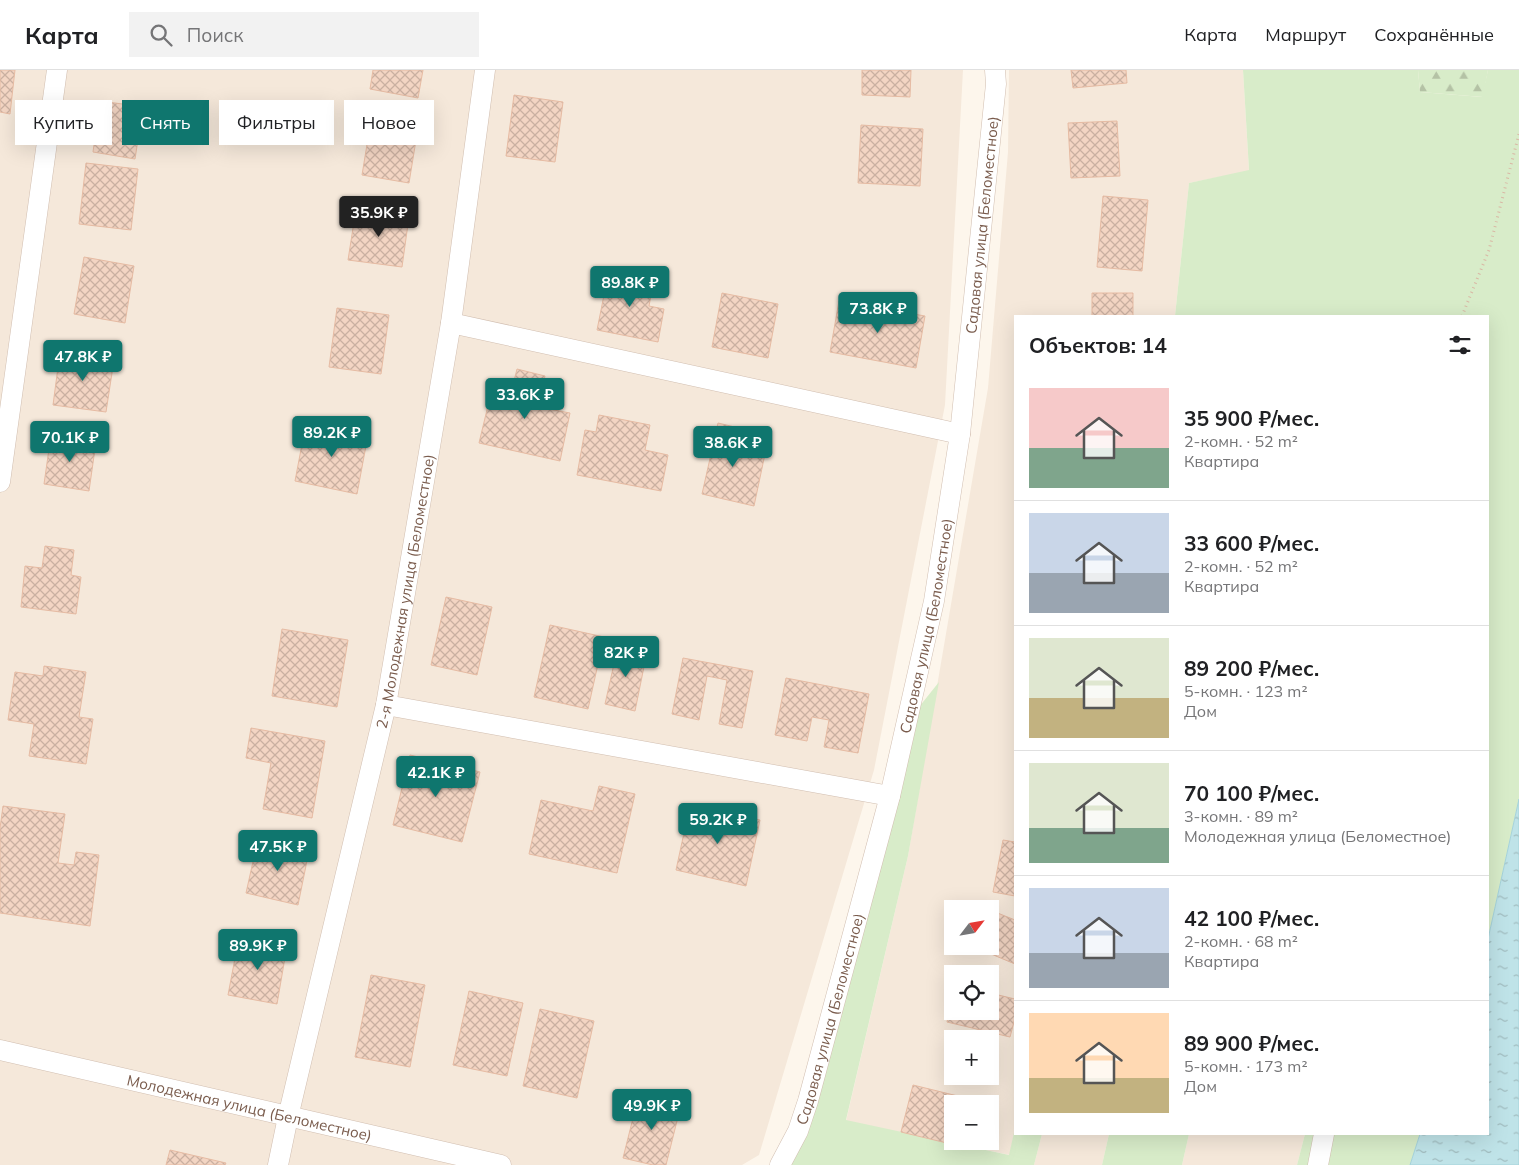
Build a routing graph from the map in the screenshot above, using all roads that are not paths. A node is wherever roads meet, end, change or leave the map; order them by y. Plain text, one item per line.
1 (57, 70) edge
2 (485, 70) edge
3 (995, 70) edge
4 (450, 323) junction
5 (4, 423) edge
6 (960, 434) junction
7 (0, 482) edge
8 (386, 705) junction
9 (890, 796) junction
10 (0, 1050) edge
11 (288, 1117) junction
12 (1324, 1135) edge
13 (278, 1165) edge
14 (501, 1165) edge
15 (780, 1165) edge
16 (1318, 1165) edge

1 - 5 street
2 - 4 street, 2-я Молодежная улица (Беломестное)
3 - 6 street, Садовая улица (Беломестное)
4 - 6 street
4 - 8 street, 2-я Молодежная улица (Беломестное)
5 - 7 street
6 - 9 street, Садовая улица (Беломестное)
8 - 9 street
8 - 11 street, 2-я Молодежная улица (Беломестное)
9 - 15 street, Садовая улица (Беломестное)
10 - 11 street, Молодежная улица (Беломестное)
11 - 13 street, 2-я Молодежная улица (Беломестное)
11 - 14 street, Молодежная улица (Беломестное)
12 - 16 street

